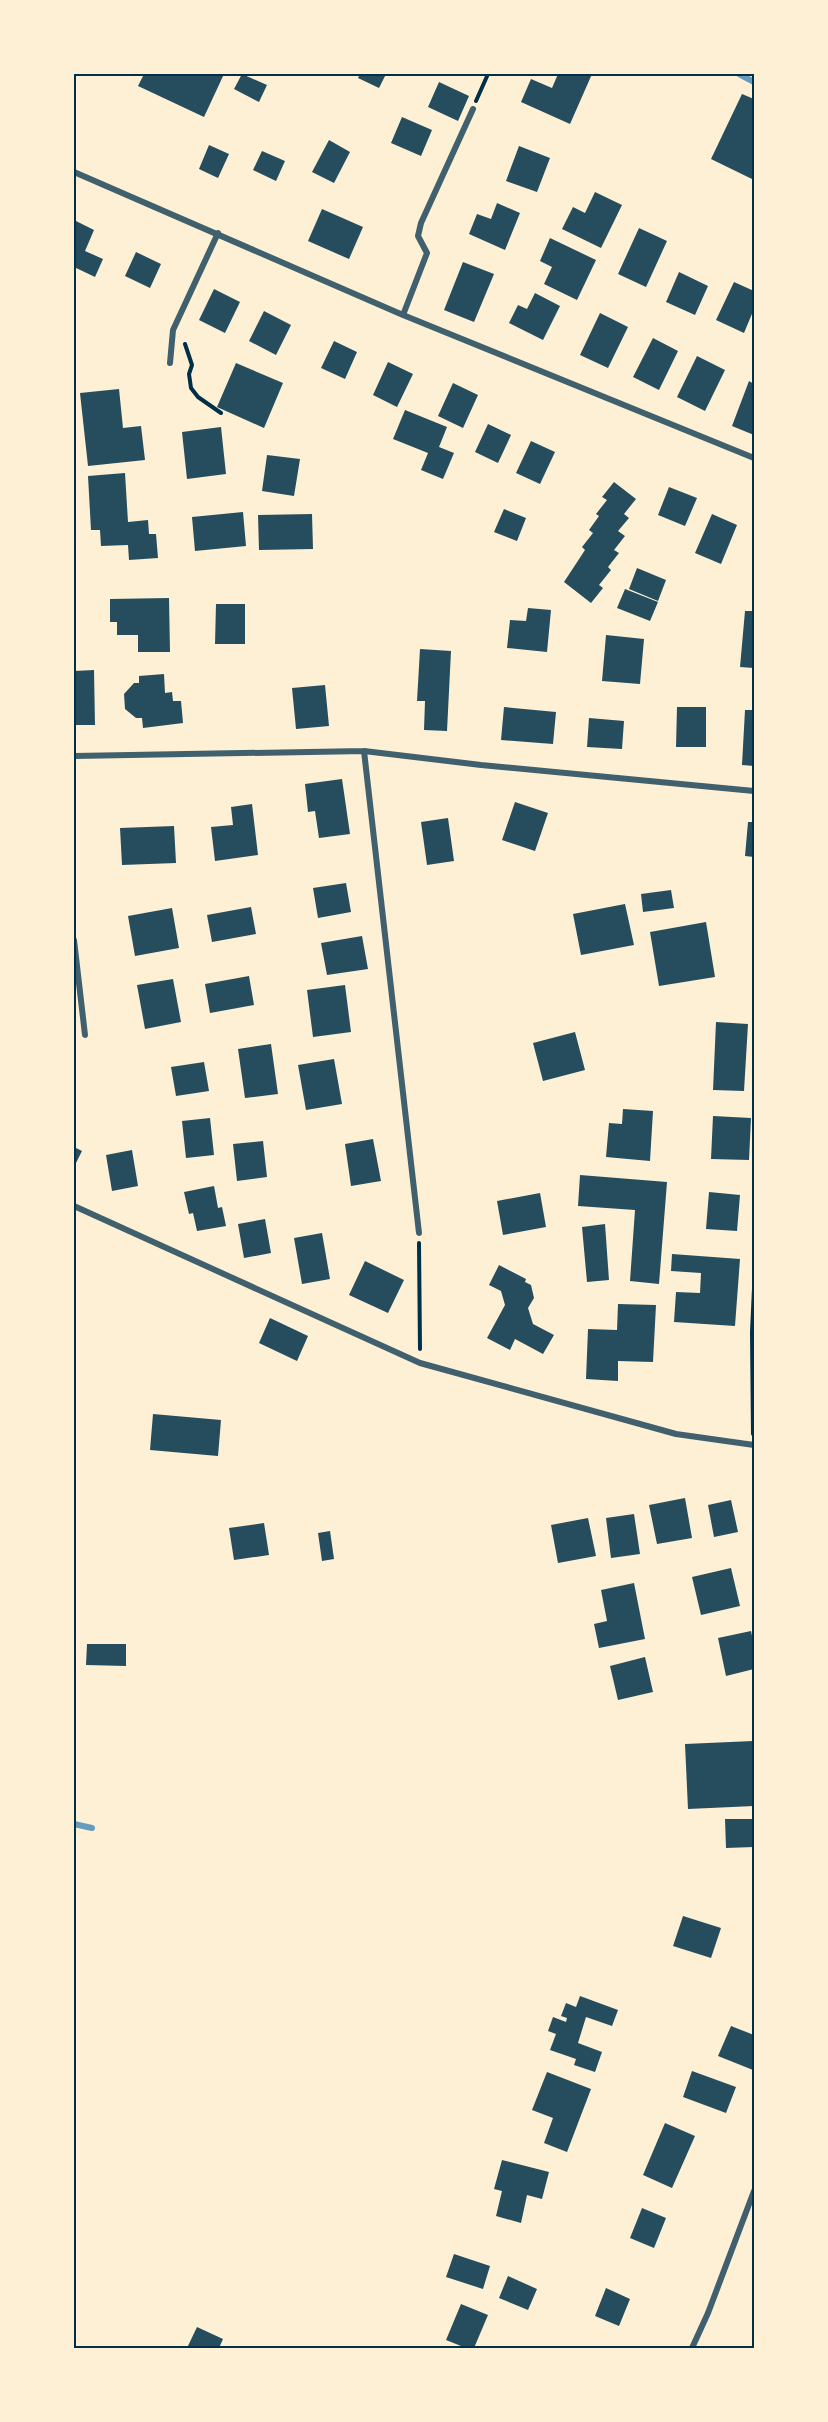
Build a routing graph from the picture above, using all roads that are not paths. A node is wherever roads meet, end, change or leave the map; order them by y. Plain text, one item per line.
1 (473, 109) road end
2 (74, 172) edge
3 (218, 233) junction
4 (403, 315) junction
5 (171, 363) dead end
6 (754, 458) edge
7 (364, 751) junction
8 (74, 756) edge
9 (754, 791) edge
10 (74, 940) edge
11 (85, 1035) dead end
12 (74, 1206) edge
13 (419, 1233) road end
14 (754, 1445) edge
15 (754, 2191) edge
16 (692, 2349) edge

1 - 4 street
2 - 3 street
3 - 4 street
3 - 5 street
4 - 6 street
7 - 8 street
7 - 9 street
7 - 13 street
10 - 11 street
12 - 14 street
15 - 16 street

